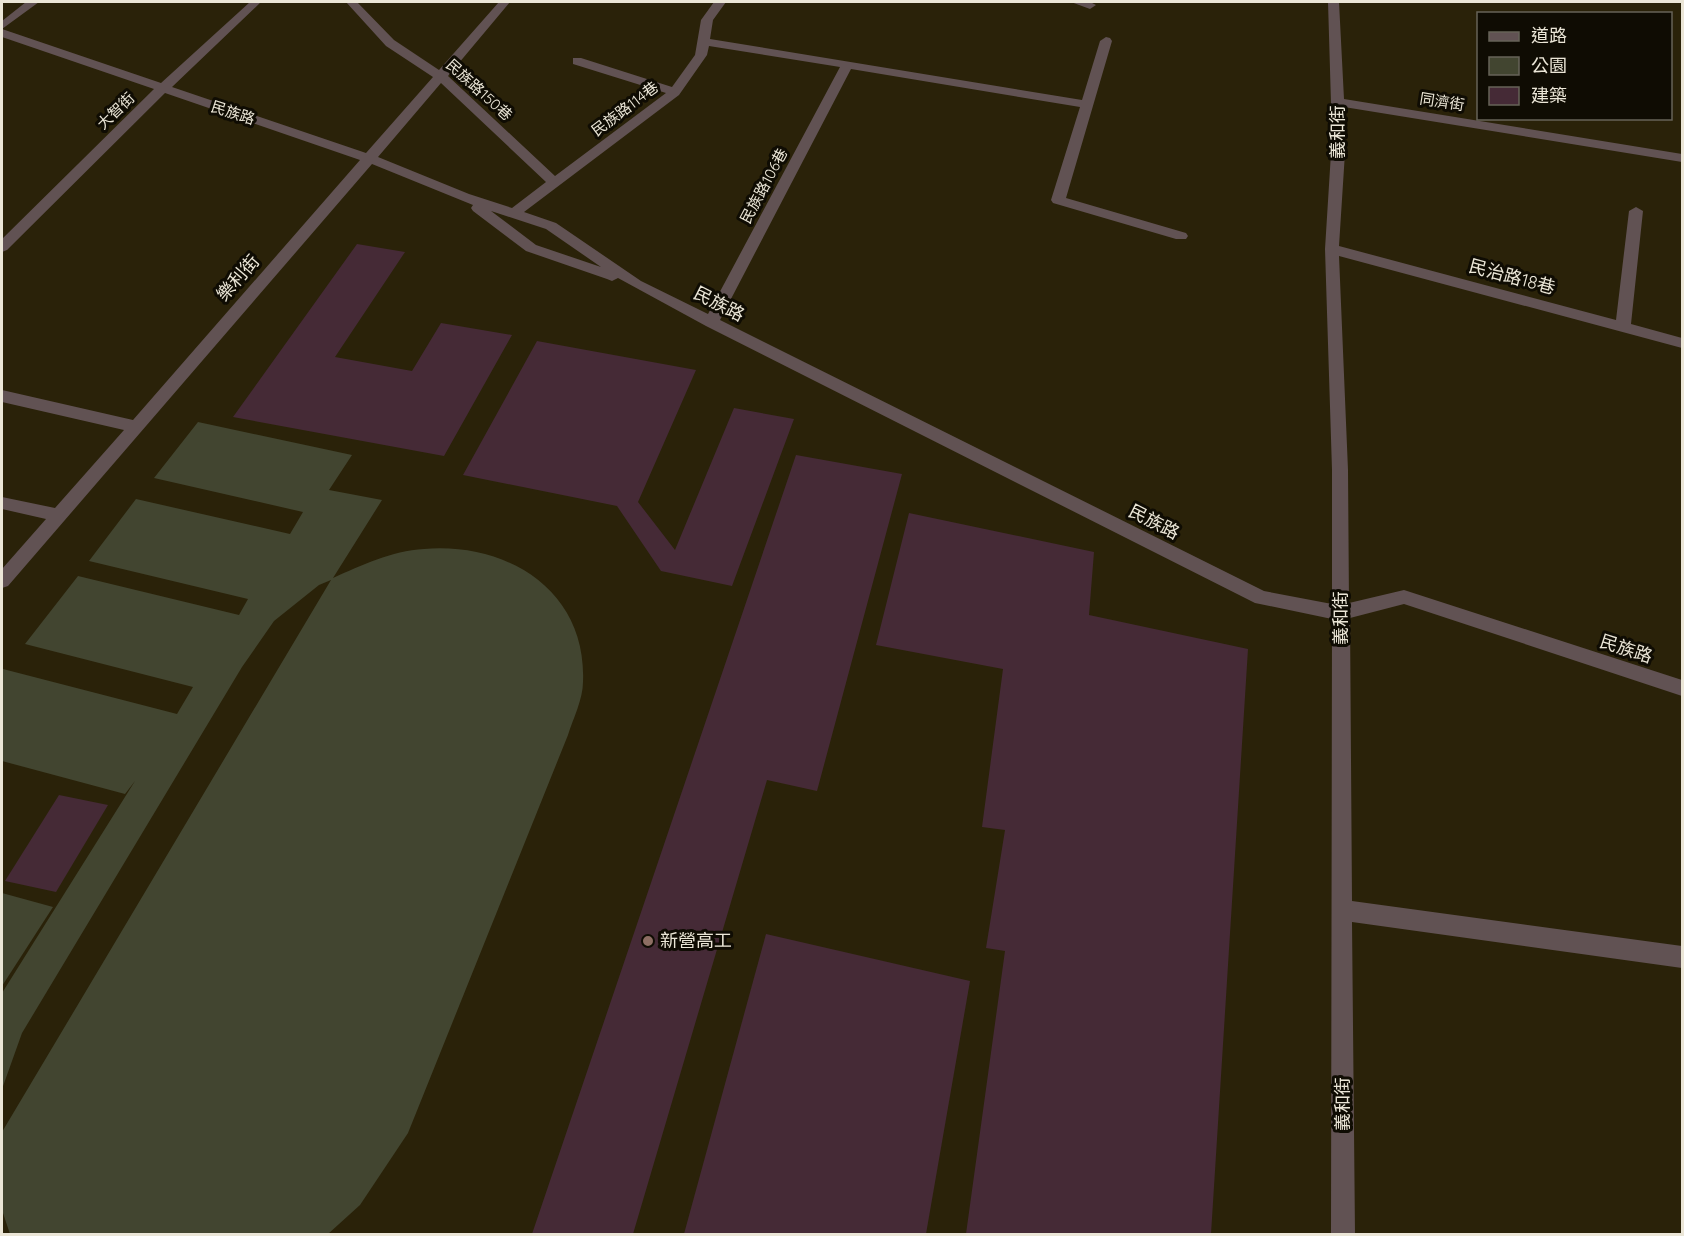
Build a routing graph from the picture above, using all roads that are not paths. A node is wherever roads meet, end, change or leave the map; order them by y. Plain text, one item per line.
1 (33, 2) edge
2 (256, 2) edge
3 (351, 2) edge
4 (505, 2) edge
5 (720, 2) edge
6 (1077, 2) edge
7 (1333, 2) edge
8 (1090, 5) dead end
9 (2, 26) edge
10 (2, 33) edge
11 (703, 41) junction
12 (1106, 41) dead end
13 (577, 61) dead end
14 (847, 65) junction
15 (441, 76) junction
16 (162, 90) junction
17 (675, 92) junction
18 (1338, 102) junction
19 (1088, 105) junction
20 (368, 158) junction
21 (1683, 158) edge
22 (555, 183) junction
23 (464, 197) junction
24 (1636, 211) dead end
25 (513, 214) junction
26 (1181, 236) dead end
27 (2, 247) edge
28 (1332, 249) junction
29 (636, 284) junction
30 (711, 322) junction
31 (1623, 326) junction
32 (1683, 343) edge
33 (2, 396) edge
34 (134, 426) junction
35 (2, 503) edge
36 (58, 515) junction
37 (2, 580) edge
38 (1341, 613) junction
39 (1683, 688) edge
40 (1343, 910) junction
41 (1683, 957) edge
42 (1343, 1234) edge

1 - 9 street
2 - 16 street, 大智街
3 - 15 street, 民族路150巷
4 - 15 street, 樂利街
5 - 11 street, 民族路114巷
6 - 8 street
7 - 18 street, 義和街
10 - 16 street, 民族路
11 - 14 street
11 - 17 street, 民族路114巷
12 - 19 street
13 - 17 street
14 - 19 street
14 - 30 street, 民族路106巷
15 - 20 street, 樂利街
15 - 22 street, 民族路150巷
16 - 20 street, 民族路
16 - 27 street, 大智街
17 - 22 street, 民族路114巷
18 - 21 street, 同濟街
18 - 28 street, 義和街
19 - 26 street
20 - 23 street, 民族路
20 - 34 street, 樂利街
22 - 25 street, 民族路114巷
23 - 25 street, 民族路
23 - 29 street, 民族路
24 - 31 street
25 - 29 street, 民族路
28 - 31 street, 民治路18巷
28 - 38 street, 義和街
29 - 30 street, 民族路
30 - 38 street, 民族路
31 - 32 street, 民治路18巷
33 - 34 street
34 - 36 street, 樂利街
35 - 36 street
36 - 37 street, 樂利街
38 - 39 street, 民族路
38 - 40 street, 義和街
40 - 41 street
40 - 42 street, 義和街

